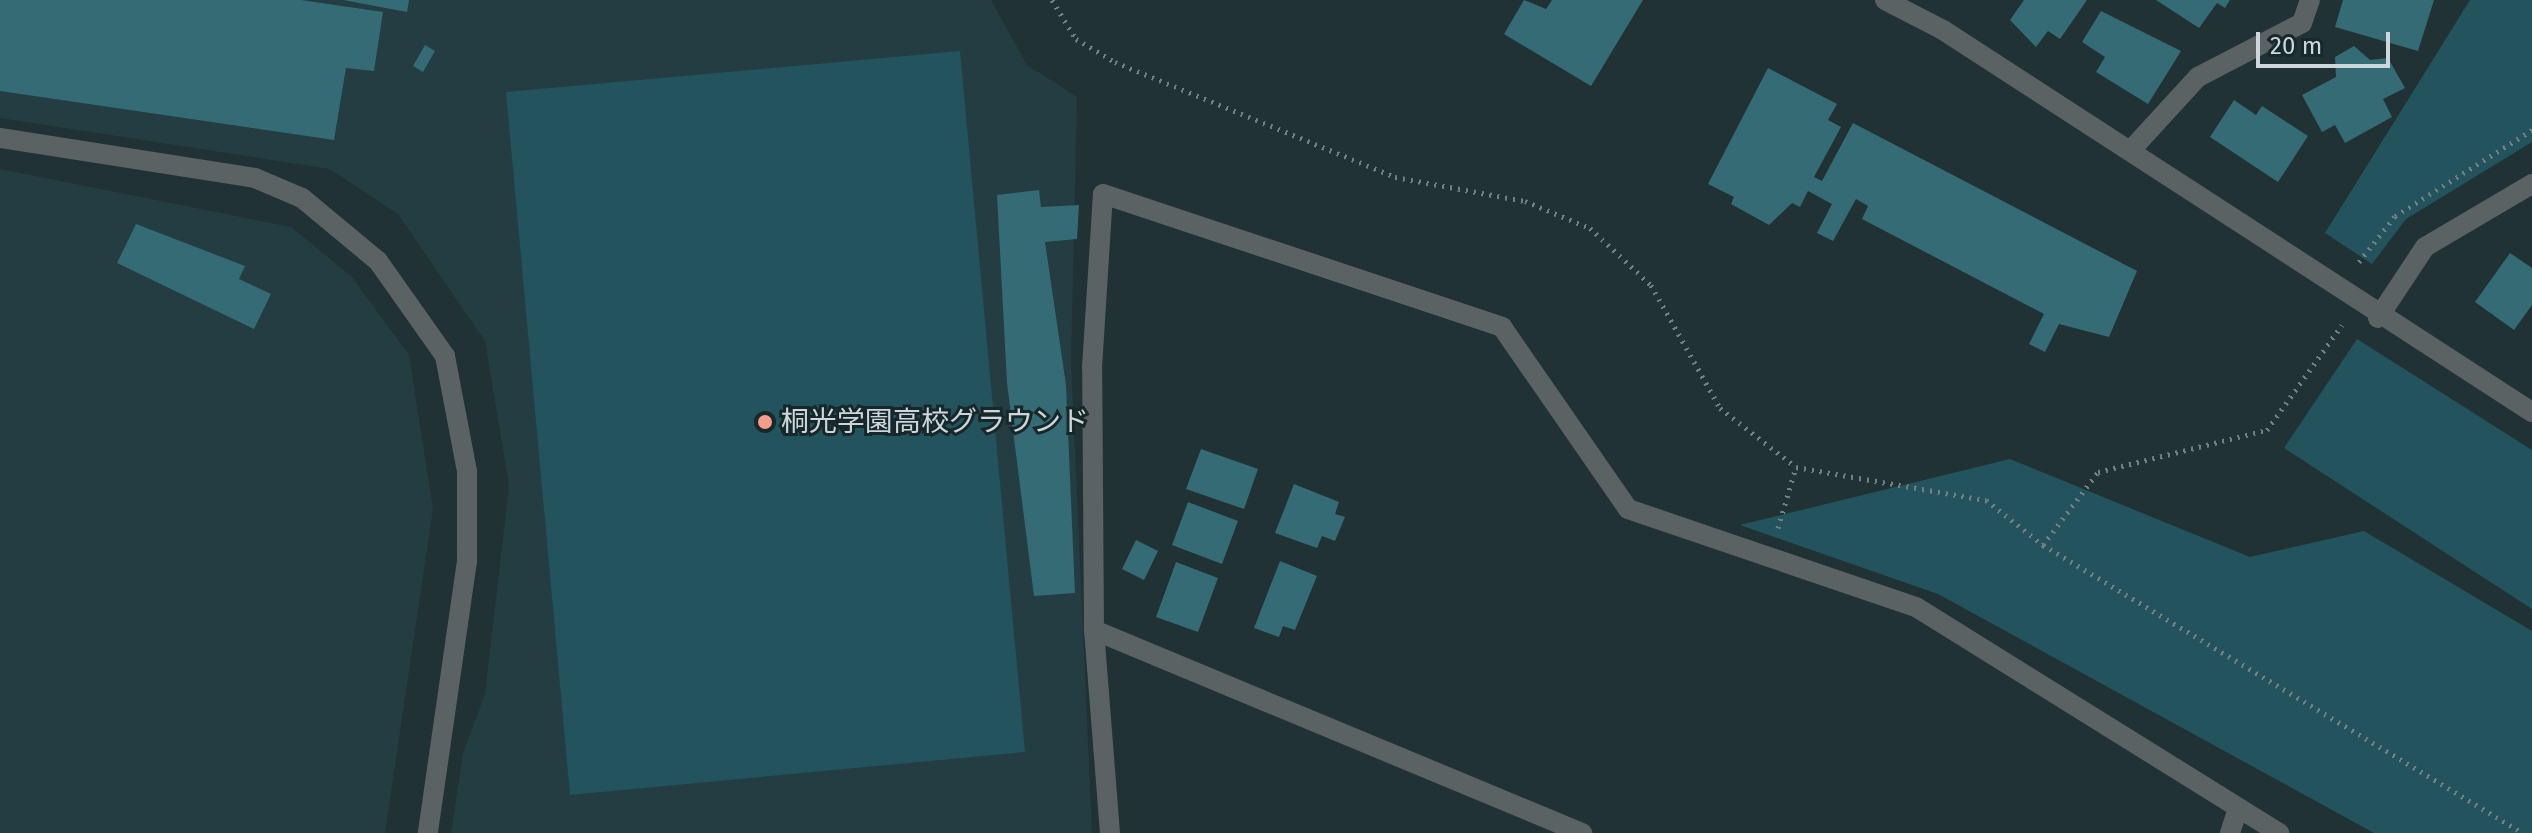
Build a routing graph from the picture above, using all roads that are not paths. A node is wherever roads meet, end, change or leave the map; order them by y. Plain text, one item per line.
1 (1885, 0) edge
2 (2310, 0) edge
3 (0, 138) edge
4 (2131, 150) junction
5 (2532, 184) edge
6 (2378, 318) junction
7 (2532, 412) edge
8 (1094, 630) junction
9 (2237, 811) junction
10 (428, 833) edge
11 (1110, 833) edge
12 (1582, 833) edge
13 (2230, 833) edge
14 (2279, 833) edge

1 - 4 street
2 - 4 street
3 - 10 street
4 - 6 street
5 - 6 street
6 - 7 street
8 - 9 street
8 - 11 street
8 - 12 street
9 - 13 street
9 - 14 street

